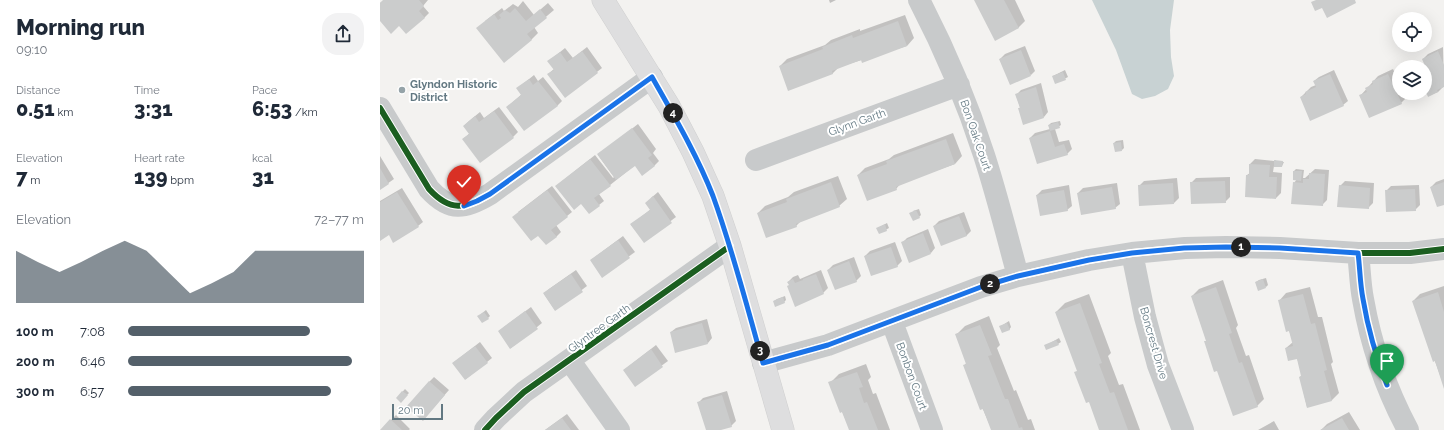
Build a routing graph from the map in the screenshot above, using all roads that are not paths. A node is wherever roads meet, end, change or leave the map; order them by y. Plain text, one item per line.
1 (603, 0) edge
2 (920, 0) edge
3 (652, 77) junction
4 (959, 85) junction
5 (380, 108) edge
6 (756, 160) dead end
7 (730, 246) junction
8 (1444, 249) edge
9 (1132, 253) junction
10 (1358, 253) junction
11 (1018, 276) junction
12 (892, 322) junction
13 (570, 361) junction
14 (763, 363) junction
15 (485, 430) edge
16 (619, 430) edge
17 (782, 430) edge
18 (932, 430) edge
19 (1183, 430) edge
20 (1408, 430) edge

1 - 3 main road
2 - 4 street, Bon Oak Court
3 - 5 street
3 - 7 main road
4 - 6 street, Glynn Garth
4 - 11 street, Bon Oak Court
7 - 13 street, Glyntree Garth
7 - 14 main road
8 - 10 street
9 - 10 street
9 - 11 street
9 - 19 street, Boncrest Drive
10 - 20 street
11 - 12 street
12 - 14 street
12 - 18 street, Bonbon Court
13 - 15 street, Glyntree Garth
13 - 16 street
14 - 17 main road

